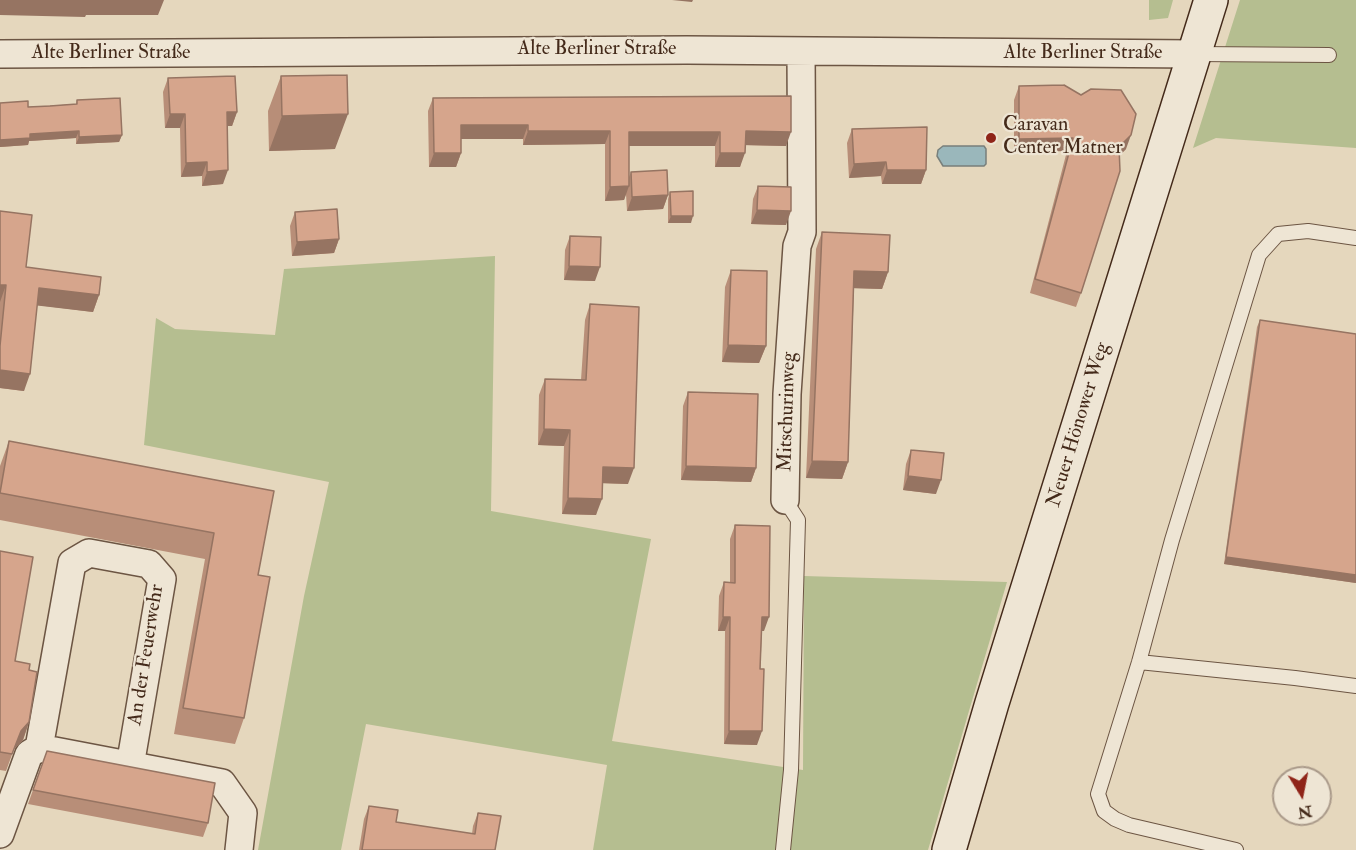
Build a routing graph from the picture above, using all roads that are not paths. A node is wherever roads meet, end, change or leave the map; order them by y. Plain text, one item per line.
1 (1211, 0) edge
2 (801, 51) junction
3 (0, 54) edge
4 (1195, 54) junction
5 (1329, 56) dead end
6 (1356, 238) edge
7 (785, 500) joint
8 (1139, 662) junction
9 (1356, 686) edge
10 (39, 748) junction
11 (130, 766) junction
12 (0, 834) edge
13 (239, 850) edge
14 (783, 850) edge
15 (949, 850) edge
16 (1236, 850) edge

1 - 4 main road, Neuer Hönower Weg
2 - 3 street, Alte Berliner Straße
2 - 4 street, Alte Berliner Straße
2 - 7 street, Mitschurinweg
4 - 5 lane
4 - 15 main road, Neuer Hönower Weg
6 - 8 lane
7 - 14 lane, Mitschurinweg
8 - 9 lane
8 - 16 lane
10 - 11 street
10 - 11 street, An der Feuerwehr
10 - 12 street, An der Feuerwehr
11 - 13 street

